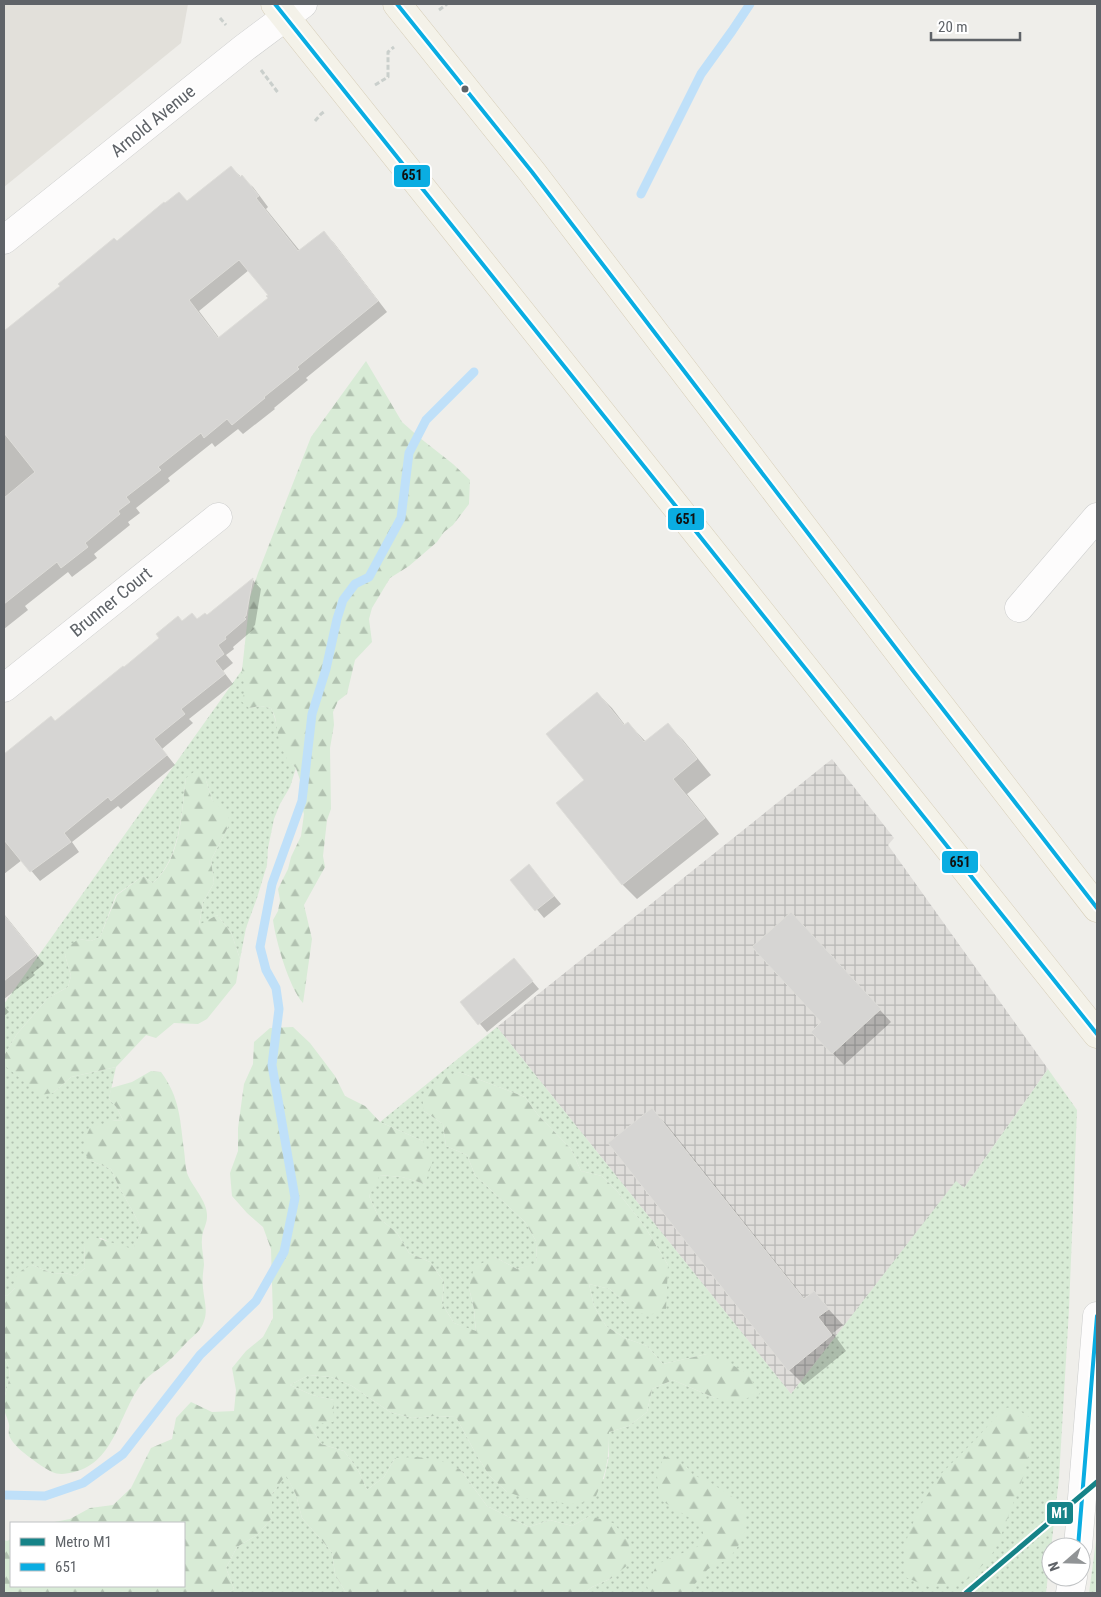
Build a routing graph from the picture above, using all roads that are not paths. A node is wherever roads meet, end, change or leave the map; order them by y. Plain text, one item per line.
1 (397, 4) edge
2 (288, 8) edge
3 (4, 240) edge
4 (218, 517) dead end
5 (1097, 517) edge
6 (1019, 608) dead end
7 (4, 688) edge
8 (1096, 907) edge
9 (1097, 1034) edge
10 (1097, 1316) edge
11 (1079, 1537) edge

1 - 8 main road
2 - 3 street, Arnold Avenue
2 - 9 main road
4 - 7 street, Brunner Court
5 - 6 street
10 - 11 street

